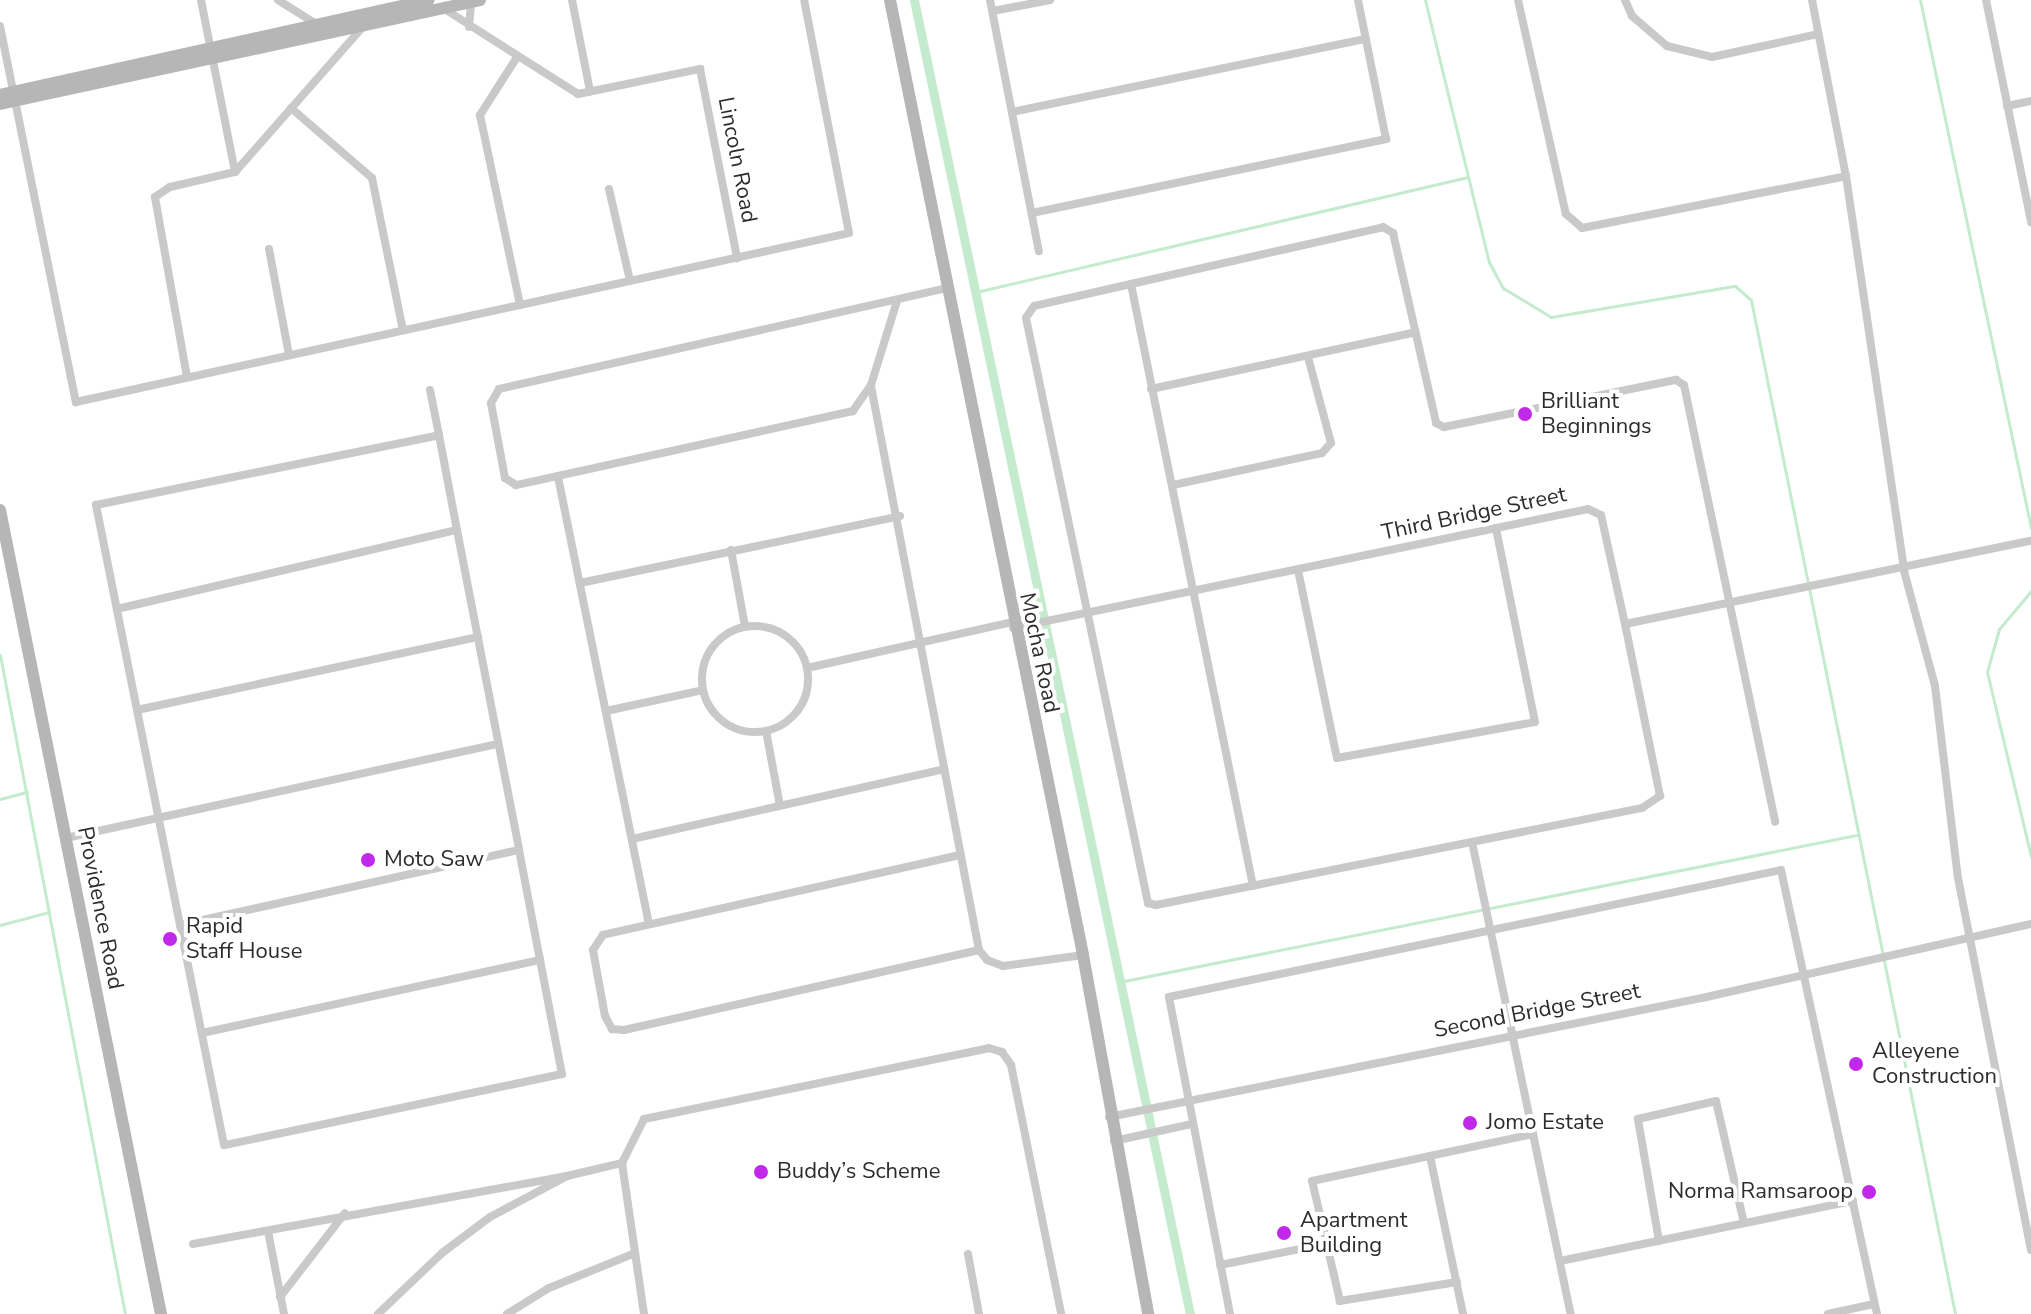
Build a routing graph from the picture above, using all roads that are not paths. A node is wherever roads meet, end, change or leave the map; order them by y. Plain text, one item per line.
1 (201, 0) edge
2 (278, 0) edge
3 (429, 0) edge
4 (572, 0) edge
5 (804, 0) edge
6 (890, 0) edge
7 (990, 0) edge
8 (1050, 0) edge
9 (1358, 0) edge
10 (1518, 0) edge
11 (1625, 0) edge
12 (1812, 0) edge
13 (1986, 0) edge
14 (476, 1) edge
15 (443, 8) junction
16 (993, 11) junction
17 (365, 25) junction
18 (0, 26) edge
19 (318, 26) junction
20 (469, 27) junction
21 (1818, 34) junction
22 (1366, 39) junction
23 (212, 54) junction
24 (517, 57) junction
25 (590, 91) junction
26 (0, 95) edge
27 (15, 96) junction
28 (2031, 101) edge
29 (0, 104) edge
30 (2007, 106) junction
31 (291, 108) junction
32 (1012, 112) junction
33 (235, 172) junction
34 (1846, 176) junction
35 (609, 189) dead end
36 (1032, 213) junction
37 (2031, 222) edge
38 (269, 249) dead end
39 (1039, 251) dead end
40 (737, 258) junction
41 (630, 281) junction
42 (1131, 284) junction
43 (949, 288) junction
44 (897, 301) junction
45 (520, 305) junction
46 (403, 330) junction
47 (1412, 333) junction
48 (289, 355) junction
49 (1308, 357) junction
50 (187, 377) junction
51 (871, 385) junction
52 (1151, 389) junction
53 (430, 390) dead end
54 (439, 435) junction
55 (558, 477) junction
56 (1173, 485) junction
57 (0, 510) edge
58 (900, 516) junction
59 (1496, 528) junction
60 (457, 530) junction
61 (2031, 541) edge
62 (0, 547) edge
63 (731, 550) junction
64 (1298, 570) junction
65 (1904, 571) junction
66 (580, 583) junction
67 (1192, 591) junction
68 (1732, 602) junction
69 (117, 609) junction
70 (1085, 613) junction
71 (1623, 615) junction
72 (1013, 625) junction
73 (745, 626) junction
74 (478, 637) junction
75 (920, 643) junction
76 (807, 668) junction
77 (703, 690) junction
78 (137, 710) junction
79 (606, 711) junction
80 (766, 731) junction
81 (498, 744) junction
82 (944, 769) junction
83 (780, 806) junction
84 (158, 818) junction
85 (1775, 822) dead end
86 (66, 838) junction
87 (632, 839) junction
88 (1472, 842) junction
89 (519, 850) junction
90 (960, 855) junction
91 (1253, 886) junction
92 (1489, 922) junction
93 (649, 924) junction
94 (2031, 924) edge
95 (180, 925) junction
96 (1971, 937) junction
97 (979, 950) junction
98 (1083, 955) junction
99 (540, 960) junction
100 (1804, 973) junction
101 (1513, 1032) junction
102 (202, 1033) junction
103 (1186, 1101) junction
104 (1109, 1117) junction
105 (1191, 1124) junction
106 (1533, 1134) junction
107 (1114, 1141) junction
108 (1430, 1156) junction
109 (622, 1163) junction
110 (567, 1176) junction
111 (1853, 1201) junction
112 (345, 1213) junction
113 (1744, 1223) junction
114 (268, 1231) junction
115 (1659, 1241) junction
116 (193, 1244) dead end
117 (1325, 1244) junction
118 (2031, 1250) edge
119 (635, 1253) junction
120 (968, 1254) dead end
121 (1560, 1261) junction
122 (1220, 1265) junction
123 (1457, 1282) junction
124 (280, 1297) junction
125 (1874, 1304) junction
126 (154, 1314) edge
127 (161, 1314) edge
128 (284, 1314) edge
129 (378, 1314) edge
130 (507, 1314) edge
131 (644, 1314) edge
132 (979, 1314) edge
133 (1061, 1314) edge
134 (1148, 1314) edge
135 (1230, 1314) edge
136 (1463, 1314) edge
137 (1571, 1314) edge
138 (1828, 1314) edge
139 (1877, 1314) edge

1 - 23 street
2 - 19 street
3 - 19 street
4 - 25 street
5 - 40 street
6 - 43 street, Mocha Road
7 - 16 street
8 - 16 street
9 - 22 street
10 - 34 street
11 - 21 street
12 - 21 street
13 - 30 street
14 - 15 street
14 - 20 street
15 - 17 street
15 - 20 street
16 - 32 street
17 - 23 street
17 - 31 street
18 - 27 street
19 - 23 street
20 - 24 street
21 - 34 street
22 - 32 street
22 - 36 street
23 - 27 street
23 - 33 street
24 - 25 street
24 - 45 street
25 - 40 street, Lincoln Road
26 - 27 street
27 - 29 street
27 - 50 street
28 - 30 street
30 - 37 street
31 - 33 street
31 - 46 street
32 - 36 street
33 - 50 street
34 - 65 street
35 - 41 street
36 - 39 street
38 - 48 street
40 - 41 street
41 - 45 street
42 - 47 street
42 - 52 street
42 - 70 street
43 - 44 street
43 - 72 street, Mocha Road
44 - 51 street
44 - 55 street
45 - 46 street
46 - 48 street
47 - 49 street
47 - 68 street
48 - 50 street
49 - 52 street
49 - 56 street
51 - 55 street
51 - 58 street
52 - 56 street
53 - 54 street
54 - 60 street
54 - 69 street
55 - 66 street
56 - 67 street
57 - 86 street, Providence Road
58 - 63 street
58 - 75 street
59 - 64 street, Third Bridge Street
59 - 64 street
59 - 71 street, Third Bridge Street
60 - 69 street
60 - 74 street
61 - 65 street
62 - 126 street, Providence Road
63 - 66 street
63 - 73 street
64 - 67 street, Third Bridge Street
65 - 68 street
65 - 96 street
66 - 79 street
67 - 70 street, Third Bridge Street
67 - 91 street
68 - 71 street
68 - 85 street
69 - 78 street
70 - 72 street, Third Bridge Street
70 - 91 street
71 - 88 street
72 - 75 street, Third Bridge Street
72 - 98 street, Mocha Road
73 - 76 street
73 - 77 street
74 - 78 street
74 - 81 street
75 - 76 street, Third Bridge Street
75 - 82 street
76 - 80 street
77 - 79 street
77 - 80 street
78 - 84 street
79 - 87 street
80 - 83 street
81 - 84 street
81 - 89 street
82 - 83 street
82 - 90 street
83 - 87 street
84 - 86 street
84 - 95 street
86 - 127 street, Providence Road
87 - 93 street
88 - 91 street
88 - 92 street
89 - 95 street
89 - 99 street
90 - 93 street
90 - 97 street
92 - 100 street
92 - 101 street
92 - 103 street
93 - 97 street
94 - 96 street, Second Bridge Street
95 - 102 street
96 - 100 street, Second Bridge Street
96 - 118 street
97 - 98 street
98 - 104 street, Mocha Road
99 - 102 street
99 - 102 street
100 - 101 street, Second Bridge Street
100 - 111 street
101 - 103 street, Second Bridge Street
101 - 106 street
103 - 104 street, Second Bridge Street
103 - 105 street
104 - 107 street, Mocha Road
105 - 107 street
105 - 122 street
106 - 108 street
106 - 121 street
107 - 134 street, Mocha Road
108 - 117 street
108 - 123 street
109 - 110 street
109 - 119 street
109 - 133 street
110 - 112 street
110 - 129 street
111 - 113 street
111 - 125 street
112 - 114 street
112 - 124 street
113 - 115 street
113 - 115 street
114 - 116 street
114 - 124 street
115 - 121 street
117 - 122 street
117 - 123 street
119 - 130 street
119 - 131 street
120 - 132 street
121 - 137 street
122 - 135 street
123 - 136 street
124 - 128 street
125 - 138 street
125 - 139 street

